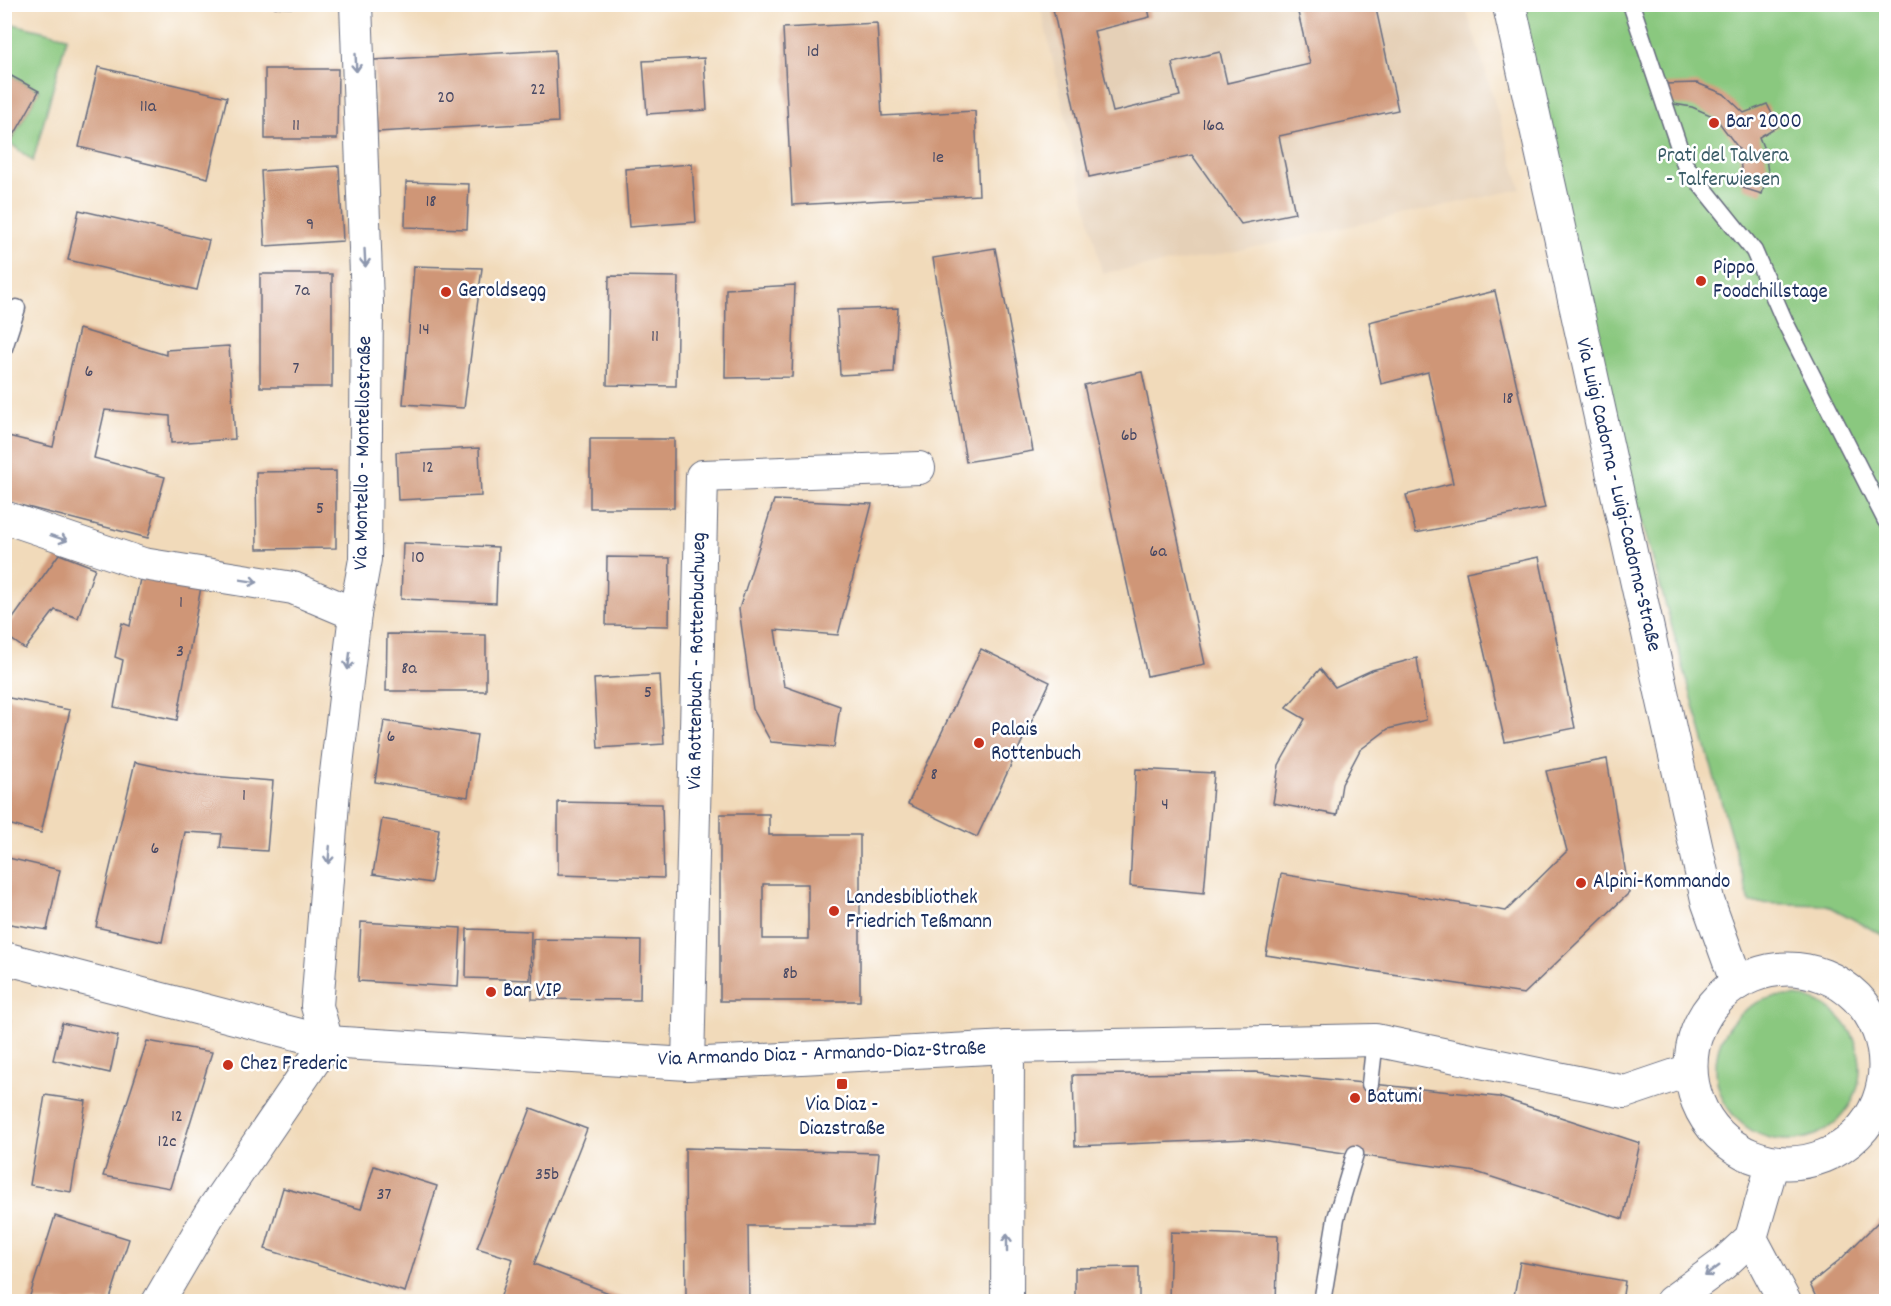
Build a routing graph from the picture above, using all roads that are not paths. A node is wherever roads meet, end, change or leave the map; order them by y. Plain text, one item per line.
1 (356, 4) edge
2 (1509, 4) edge
3 (1631, 4) edge
4 (17, 308) dead end
5 (4, 348) edge
6 (920, 468) dead end
7 (4, 517) edge
8 (1887, 521) edge
9 (354, 614) junction
10 (4, 958) edge
11 (1737, 983) junction
12 (1375, 1040) junction
13 (327, 1042) junction
14 (1008, 1047) junction
15 (688, 1064) junction
16 (1690, 1070) junction
17 (1370, 1084) dead end
18 (1880, 1118) edge
19 (1355, 1154) dead end
20 (1773, 1162) junction
21 (1751, 1238) junction
22 (158, 1302) edge
23 (1007, 1302) edge
24 (1322, 1302) edge
25 (1671, 1302) edge
26 (1785, 1302) edge

1 -> 9 street, Via Montello - Montellostraße
2 - 11 main road, Via Luigi Cadorna - Luigi-Cadorna-Straße
3 - 8 lane
4 - 5 lane
6 - 15 street, Via Rottenbuch - Rottenbuchweg
7 -> 9 street
9 -> 13 street, Via Montello - Montellostraße
10 - 13 street, Via Armando Diaz - Armando-Diaz-Straße
11 - 16 main road
11 - 18 main road
12 - 14 street, Via Armando Diaz - Armando-Diaz-Straße
12 - 16 street, Via Armando Diaz - Armando-Diaz-Straße
12 - 17 lane
13 - 15 street, Via Armando Diaz - Armando-Diaz-Straße
13 - 22 street
14 - 15 street, Via Armando Diaz - Armando-Diaz-Straße
23 -> 14 street
16 - 20 main road
18 - 20 main road
19 - 24 lane
20 - 21 street
21 -> 25 street
21 - 26 street

